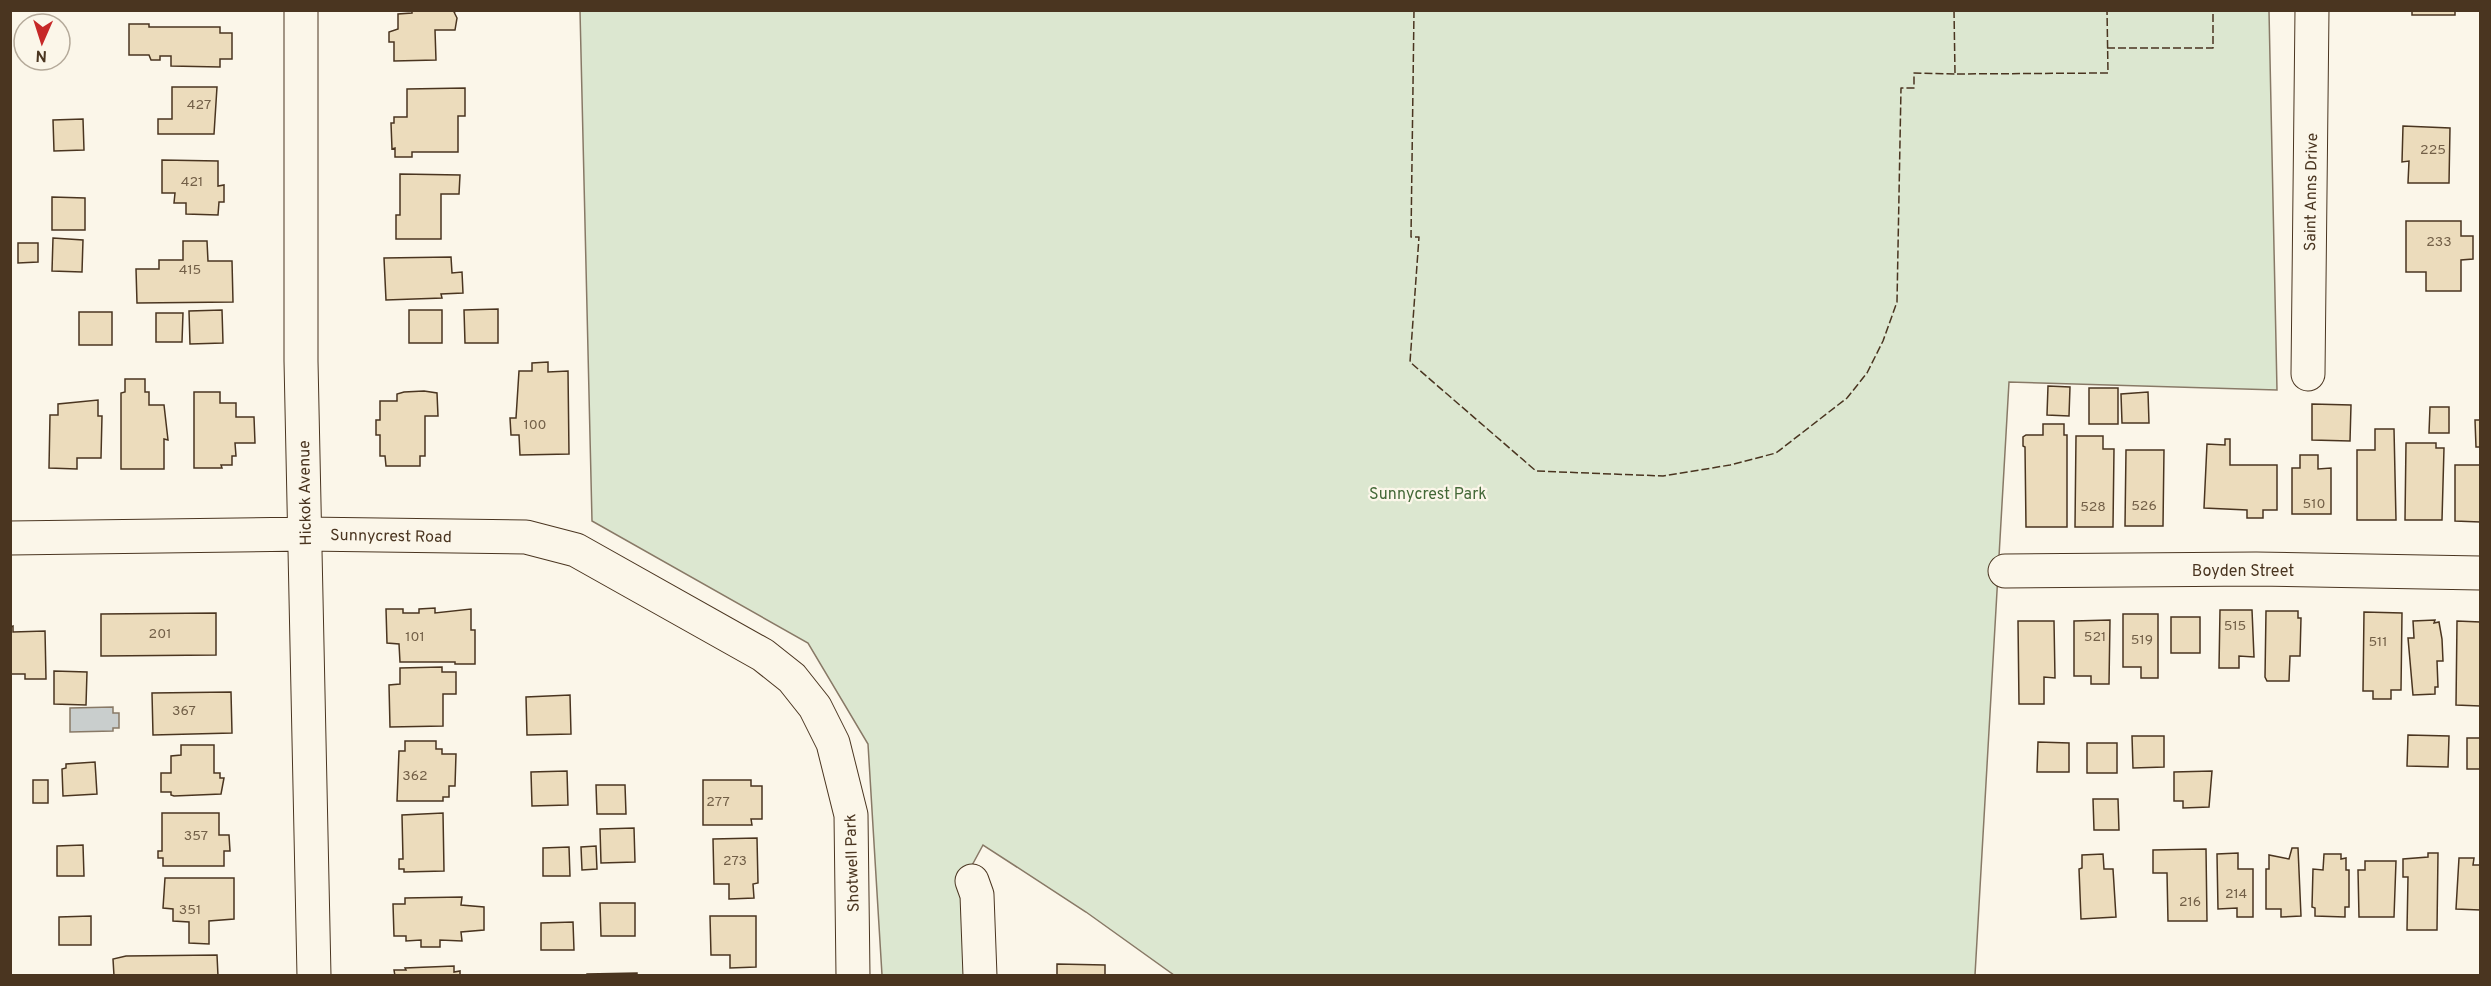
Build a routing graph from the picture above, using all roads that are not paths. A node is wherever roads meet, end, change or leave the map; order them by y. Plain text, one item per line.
1 (301, 10) edge
2 (2312, 10) edge
3 (2308, 374) dead end
4 (305, 534) junction
5 (10, 538) edge
6 (2005, 572) dead end
7 (2481, 573) edge
8 (652, 590) joint
9 (972, 881) dead end
10 (314, 975) edge
11 (853, 975) edge
12 (980, 975) edge

1 - 4 street, Hickok Avenue
2 - 3 street, Saint Anns Drive
4 - 5 street, Sunnycrest Road
4 - 8 street, Sunnycrest Road
4 - 10 street, Hickok Avenue
6 - 7 street, Boyden Street
8 - 11 street, Shotwell Park
9 - 12 street

